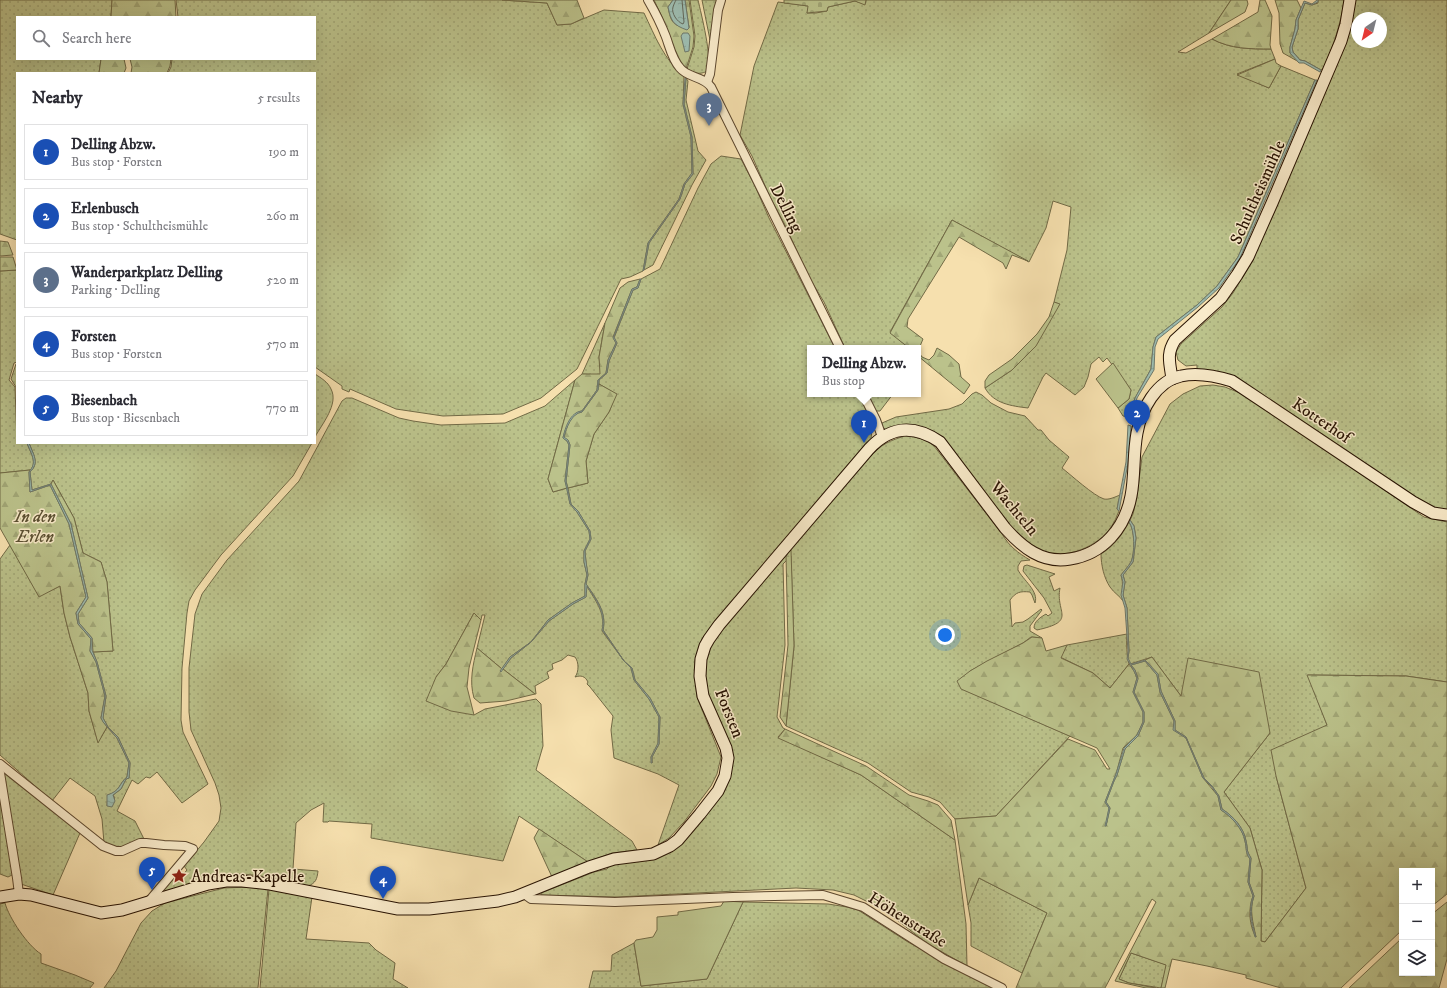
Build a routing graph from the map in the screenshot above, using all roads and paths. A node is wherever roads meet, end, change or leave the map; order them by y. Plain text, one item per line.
1 (648, 0) edge
2 (721, 0) edge
3 (1350, 0) edge
4 (707, 82) junction
5 (839, 345) edge
6 (1172, 379) junction
7 (864, 397) edge
8 (882, 437) junction
9 (1447, 515) edge
10 (0, 764) edge
11 (0, 773) edge
12 (19, 894) junction
13 (524, 894) junction
14 (0, 897) edge
15 (149, 901) junction
16 (1002, 988) edge

1 - 4 street
2 - 4 street
3 - 6 street, Schultheismühle
4 - 5 street, Delling
6 - 8 street, Wachteln
6 - 9 street, Kotterhof
7 - 8 street
8 - 13 street, Forsten
10 - 15 street
11 - 12 street
12 - 14 street, Forsten
12 - 15 street, Forsten
13 - 15 street, Forsten
13 - 16 street, Höhenstraße

